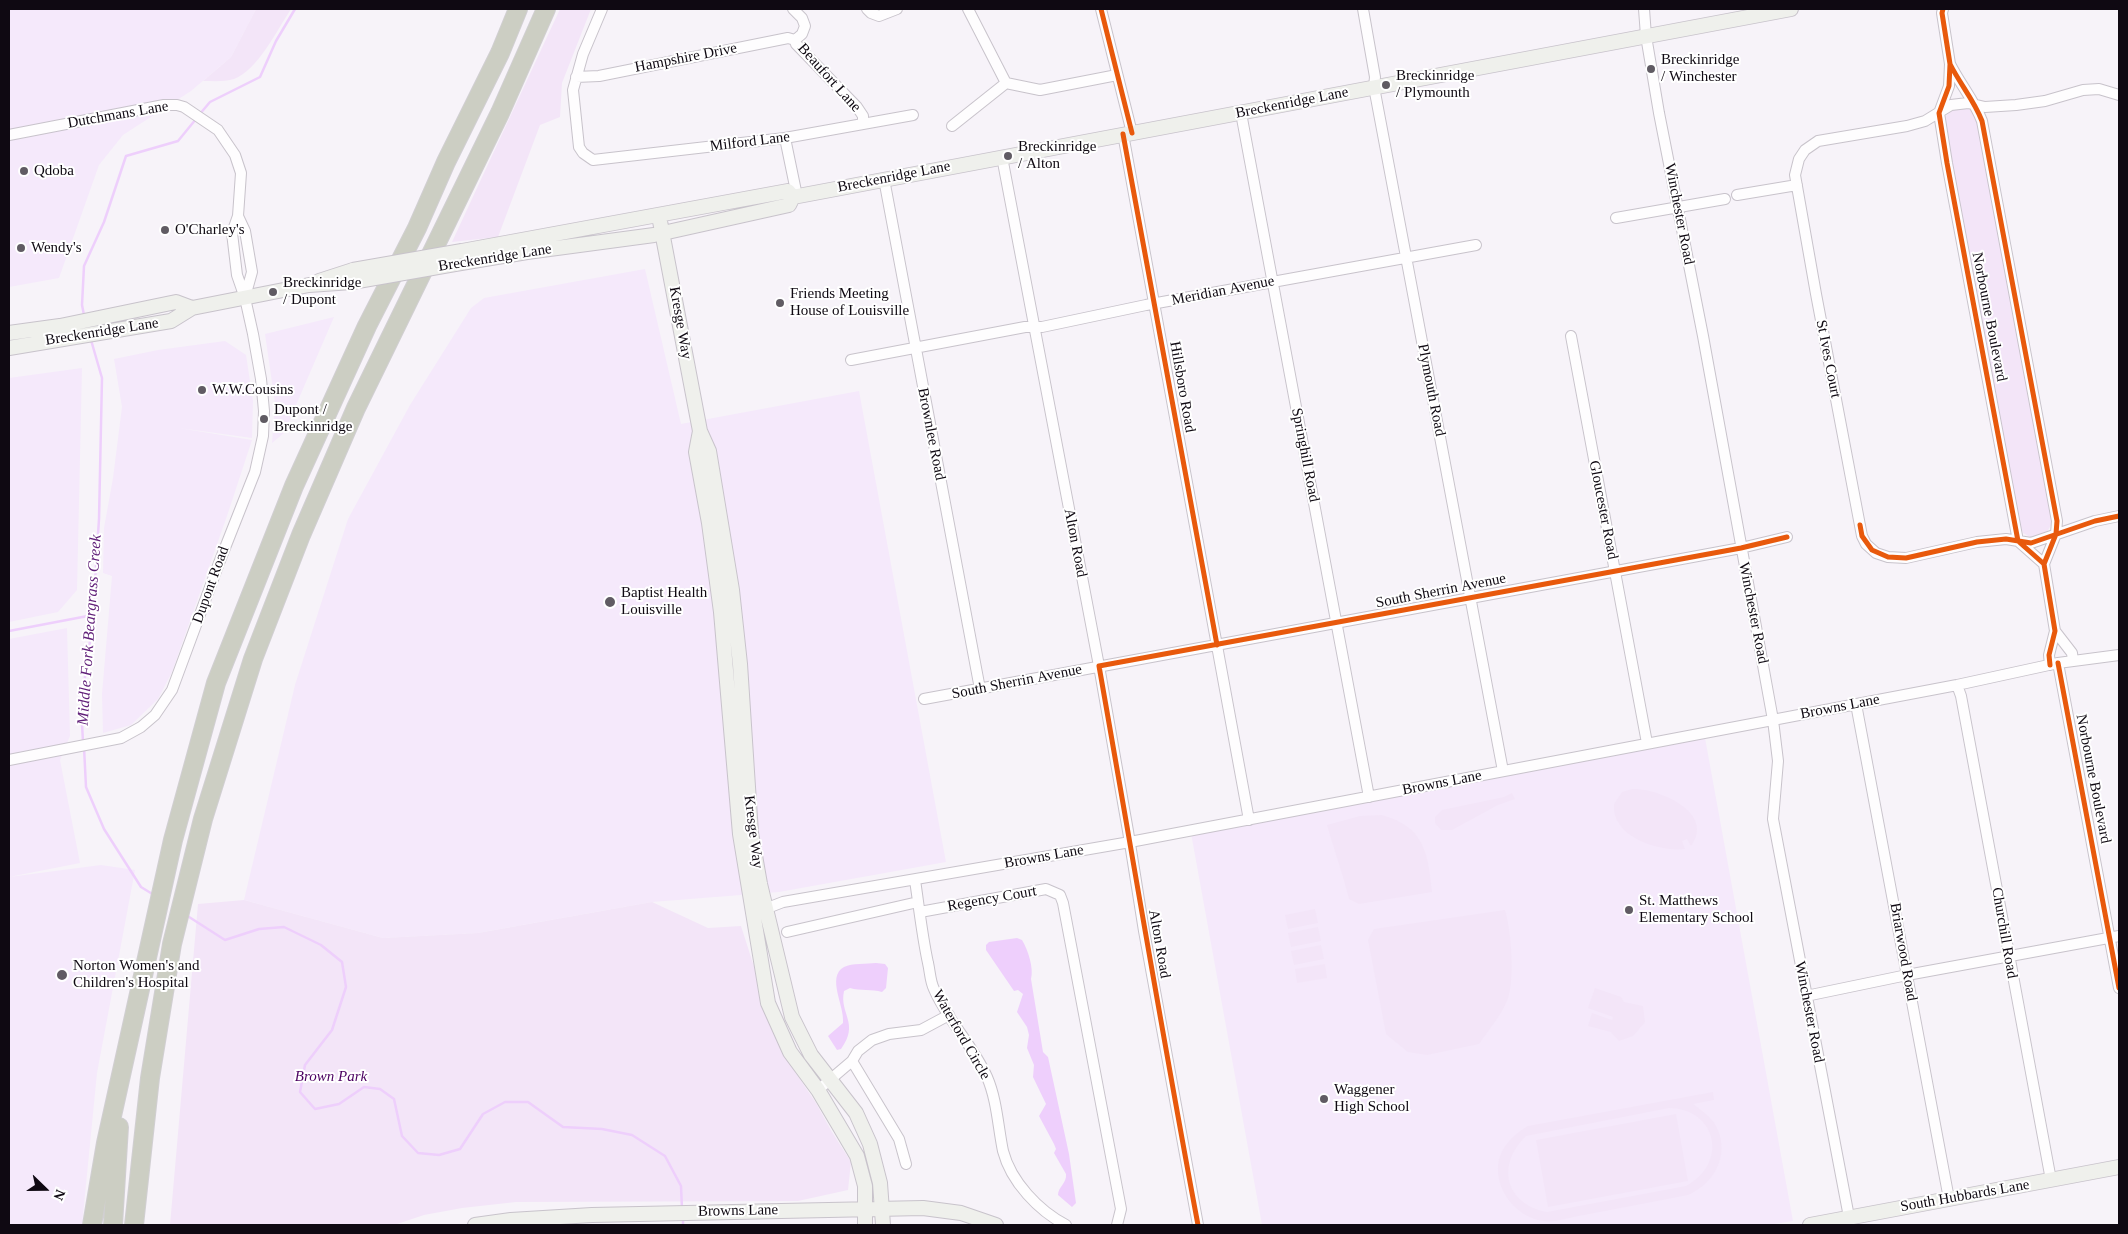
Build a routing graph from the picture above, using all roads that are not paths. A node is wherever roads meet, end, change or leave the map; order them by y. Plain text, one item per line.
1 (518, 9) edge
2 (546, 9) edge
3 (602, 9) edge
4 (793, 9) edge
5 (868, 9) edge
6 (897, 9) edge
7 (968, 9) edge
8 (1101, 9) edge
9 (1362, 9) edge
10 (1644, 9) edge
11 (1791, 9) edge
12 (1941, 10) edge
13 (1646, 36) junction
14 (795, 40) junction
15 (1950, 64) junction
16 (1118, 75) junction
17 (576, 77) junction
18 (1006, 83) junction
19 (1374, 88) junction
20 (2116, 93) edge
21 (1976, 104) junction
22 (1242, 113) junction
23 (1939, 113) junction
24 (913, 115) dead end
25 (863, 124) junction
26 (952, 126) dead end
27 (1127, 133) junction
28 (9, 135) edge
29 (785, 138) junction
30 (1002, 157) junction
31 (884, 179) junction
32 (1797, 185) junction
33 (795, 196) junction
34 (1737, 196) dead end
35 (1725, 199) dead end
36 (1678, 208) junction
37 (238, 216) junction
38 (659, 216) junction
39 (1616, 218) dead end
40 (662, 233) junction
41 (1476, 244) dead end
42 (1406, 257) junction
43 (353, 276) junction
44 (1273, 282) junction
45 (245, 298) junction
46 (1153, 304) junction
47 (192, 308) junction
48 (1034, 327) junction
49 (72, 330) junction
50 (9, 334) edge
51 (1571, 336) dead end
52 (915, 347) junction
53 (9, 348) edge
54 (851, 360) dead end
55 (700, 431) junction
56 (2119, 516) edge
57 (2056, 534) junction
58 (1787, 537) dead end
59 (2018, 541) junction
60 (1741, 548) junction
61 (2044, 564) junction
62 (1615, 571) junction
63 (1469, 598) junction
64 (1336, 623) junction
65 (2055, 632) junction
66 (1217, 645) junction
67 (2119, 655) edge
68 (2073, 662) junction
69 (2054, 664) junction
70 (1098, 666) junction
71 (1957, 685) junction
72 (980, 689) junction
73 (924, 699) dead end
74 (1856, 704) junction
75 (1773, 720) junction
76 (1647, 743) junction
77 (9, 760) edge
78 (1503, 771) junction
79 (1369, 797) junction
80 (1249, 820) junction
81 (1130, 842) junction
82 (915, 880) junction
83 (919, 907) junction
84 (766, 908) junction
85 (787, 932) dead end
86 (2114, 937) edge
87 (2009, 957) junction
88 (1907, 975) junction
89 (2119, 988) edge
90 (1806, 996) junction
91 (949, 1015) junction
92 (852, 1061) junction
93 (124, 1065) junction
94 (830, 1080) junction
95 (818, 1090) junction
96 (906, 1164) dead end
97 (2119, 1168) edge
98 (2051, 1180) junction
99 (1949, 1199) junction
100 (866, 1209) junction
101 (882, 1209) junction
102 (1849, 1217) junction
103 (511, 1222) edge
104 (92, 1225) edge
105 (113, 1225) edge
106 (134, 1225) edge
107 (475, 1225) edge
108 (865, 1225) edge
109 (883, 1225) edge
110 (996, 1225) edge
111 (1066, 1225) edge
112 (1117, 1225) edge
113 (1198, 1225) edge
114 (1810, 1225) edge

1 - 93 highway
2 - 106 highway
3 - 17 street
4 - 14 street, Beaufort Lane
5 - 6 street
7 - 18 street
8 - 16 street, Hillsboro Road
9 - 19 street, Plymouth Road
10 - 13 street, Winchester Road
11 - 13 street, Breckenridge Lane
12 - 15 street, Norbourne Boulevard
13 - 19 street, Breckenridge Lane
13 - 36 street, Winchester Road
14 - 17 street, Hampshire Drive
14 - 25 street, Beaufort Lane
15 - 21 street, Norbourne Boulevard
15 - 23 street, Norbourne Boulevard
16 - 18 street
16 - 27 street, Hillsboro Road
17 - 29 street, Milford Lane
18 - 26 street
19 - 22 street, Breckenridge Lane
19 - 42 street, Plymouth Road
20 - 21 street
21 - 23 street
21 - 57 street, Norbourne Boulevard
22 - 27 street, Breckenridge Lane
22 - 44 street, Springhill Road
23 - 32 street, St Ives Court
23 - 59 street, Norbourne Boulevard
24 - 25 street, Milford Lane
25 - 29 street, Milford Lane
27 - 30 street, Breckenridge Lane
27 - 46 street, Hillsboro Road
28 - 37 street, Dutchmans Lane
29 - 33 street
30 - 31 street, Breckenridge Lane
30 - 48 street, Alton Road
31 - 33 street, Breckenridge Lane
31 - 52 street, Brownlee Road
32 - 34 street
32 - 59 street, St Ives Court
33 - 38 street, Breckenridge Lane
33 - 40 street, Breckenridge Lane
35 - 36 street
36 - 39 street
36 - 60 street, Winchester Road
37 - 45 street, Dutchmans Lane
37 - 45 street, Dutchmans Lane
38 - 40 street, Kresge Way
38 - 43 street, Breckenridge Lane, bridge
40 - 43 street, Breckenridge Lane, bridge
40 - 55 street, Kresge Way
41 - 42 street, Meridian Avenue
42 - 44 street, Meridian Avenue
42 - 63 street, Plymouth Road
43 - 45 street, Breckenridge Lane
44 - 46 street, Meridian Avenue
44 - 64 street, Springhill Road
45 - 47 street, Breckenridge Lane
45 - 77 street, Dupont Road
46 - 48 street, Meridian Avenue
46 - 66 street, Hillsboro Road
47 - 49 street, Breckenridge Lane
47 - 49 street, Breckenridge Lane
48 - 52 street, Meridian Avenue
48 - 70 street, Alton Road
49 - 50 street, Breckenridge Lane
49 - 53 street, Breckenridge Lane
51 - 62 street, Gloucester Road
52 - 54 street, Meridian Avenue
52 - 72 street, Brownlee Road
55 - 84 street, Kresge Way
55 - 95 street, Kresge Way
56 - 57 street
57 - 59 street
57 - 61 street, Norbourne Boulevard
58 - 60 street, South Sherrin Avenue
59 - 61 street
60 - 62 street, South Sherrin Avenue
60 - 75 street, Winchester Road
61 - 65 street, Norbourne Boulevard
62 - 63 street, South Sherrin Avenue
62 - 76 street, Gloucester Road
63 - 64 street, South Sherrin Avenue
63 - 78 street, Plymouth Road
64 - 66 street, South Sherrin Avenue
64 - 79 street, Springhill Road
65 - 68 street, Norbourne Boulevard
65 - 69 street, Norbourne Boulevard
66 - 70 street, South Sherrin Avenue
66 - 80 street, Hillsboro Road
67 - 68 street, Browns Lane
68 - 69 street, Browns Lane
69 - 71 street, Browns Lane
69 - 86 street, Norbourne Boulevard
70 - 72 street, South Sherrin Avenue
70 - 81 street, Alton Road
71 - 74 street, Browns Lane
71 - 87 street, Churchill Road
72 - 73 street, South Sherrin Avenue
74 - 75 street, Browns Lane
74 - 88 street, Briarwood Road
75 - 76 street, Browns Lane
75 - 90 street, Winchester Road
76 - 78 street, Browns Lane
78 - 79 street, Browns Lane
79 - 80 street, Browns Lane
80 - 81 street, Browns Lane
81 - 82 street, Browns Lane
81 - 113 street, Alton Road
82 - 83 street, Waterford Circle
82 - 84 street, Browns Lane
83 - 85 street, Regency Court
83 - 91 street, Waterford Circle
83 - 112 street, Regency Court
84 - 94 street, Kresge Way
86 - 87 street
86 - 89 street, Norbourne Boulevard
87 - 88 street
87 - 98 street, Churchill Road
88 - 90 street
88 - 99 street, Briarwood Road
90 - 102 street, Winchester Road
91 - 92 street
91 - 111 street, Waterford Circle
92 - 94 street
92 - 96 street
93 - 104 highway
93 - 105 highway
94 - 95 street
94 - 101 street, Kresge Way
95 - 100 street, Kresge Way
97 - 98 street, South Hubbards Lane
98 - 99 street, South Hubbards Lane
99 - 102 street, South Hubbards Lane
100 - 101 street, Browns Lane
100 - 103 street, Browns Lane
100 - 108 street, Kresge Way
101 - 109 street, Kresge Way
101 - 110 street
102 - 114 street, South Hubbards Lane
103 - 107 street, Browns Lane

